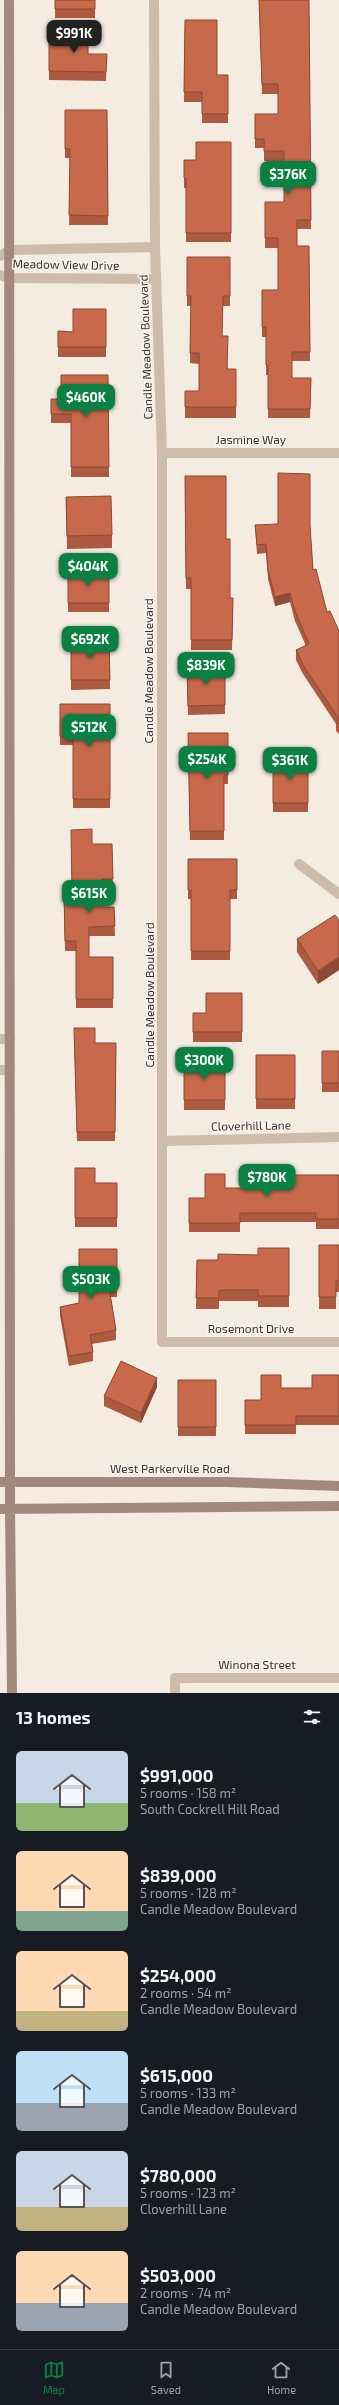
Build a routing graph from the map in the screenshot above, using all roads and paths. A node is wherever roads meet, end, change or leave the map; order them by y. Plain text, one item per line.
1 (9, 0) edge
2 (154, 0) edge
3 (155, 247) junction
4 (10, 250) junction
5 (0, 256) edge
6 (5, 276) edge
7 (156, 280) junction
8 (162, 453) junction
9 (339, 453) edge
10 (5, 686) edge
11 (299, 864) dead end
12 (339, 894) edge
13 (5, 1039) edge
14 (5, 1070) edge
15 (339, 1137) edge
16 (163, 1141) junction
17 (162, 1342) joint
18 (339, 1342) edge
19 (5, 1482) edge
20 (339, 1486) edge
21 (339, 1506) edge
22 (5, 1509) edge
23 (339, 1678) edge
24 (12, 1693) edge
25 (175, 1693) edge

1 - 4 main road
2 - 3 street, Candle Meadow Boulevard
3 - 4 street, Meadow View Drive
3 - 7 street, Candle Meadow Boulevard
4 - 5 street, Meadow View Drive
4 - 6 main road
6 - 7 street, Meadow View Drive
6 - 10 main road
7 - 8 street, Candle Meadow Boulevard
8 - 9 street, Jasmine Way
8 - 16 street, Candle Meadow Boulevard
10 - 13 main road
11 - 12 street
13 - 14 main road
14 - 19 main road
15 - 16 street, Cloverhill Lane
16 - 17 street, Candle Meadow Boulevard
17 - 18 street, Rosemont Drive
19 - 20 main road, West Parkerville Road
19 - 22 main road
21 - 22 main road
22 - 24 main road
23 - 25 street, Winona Street

